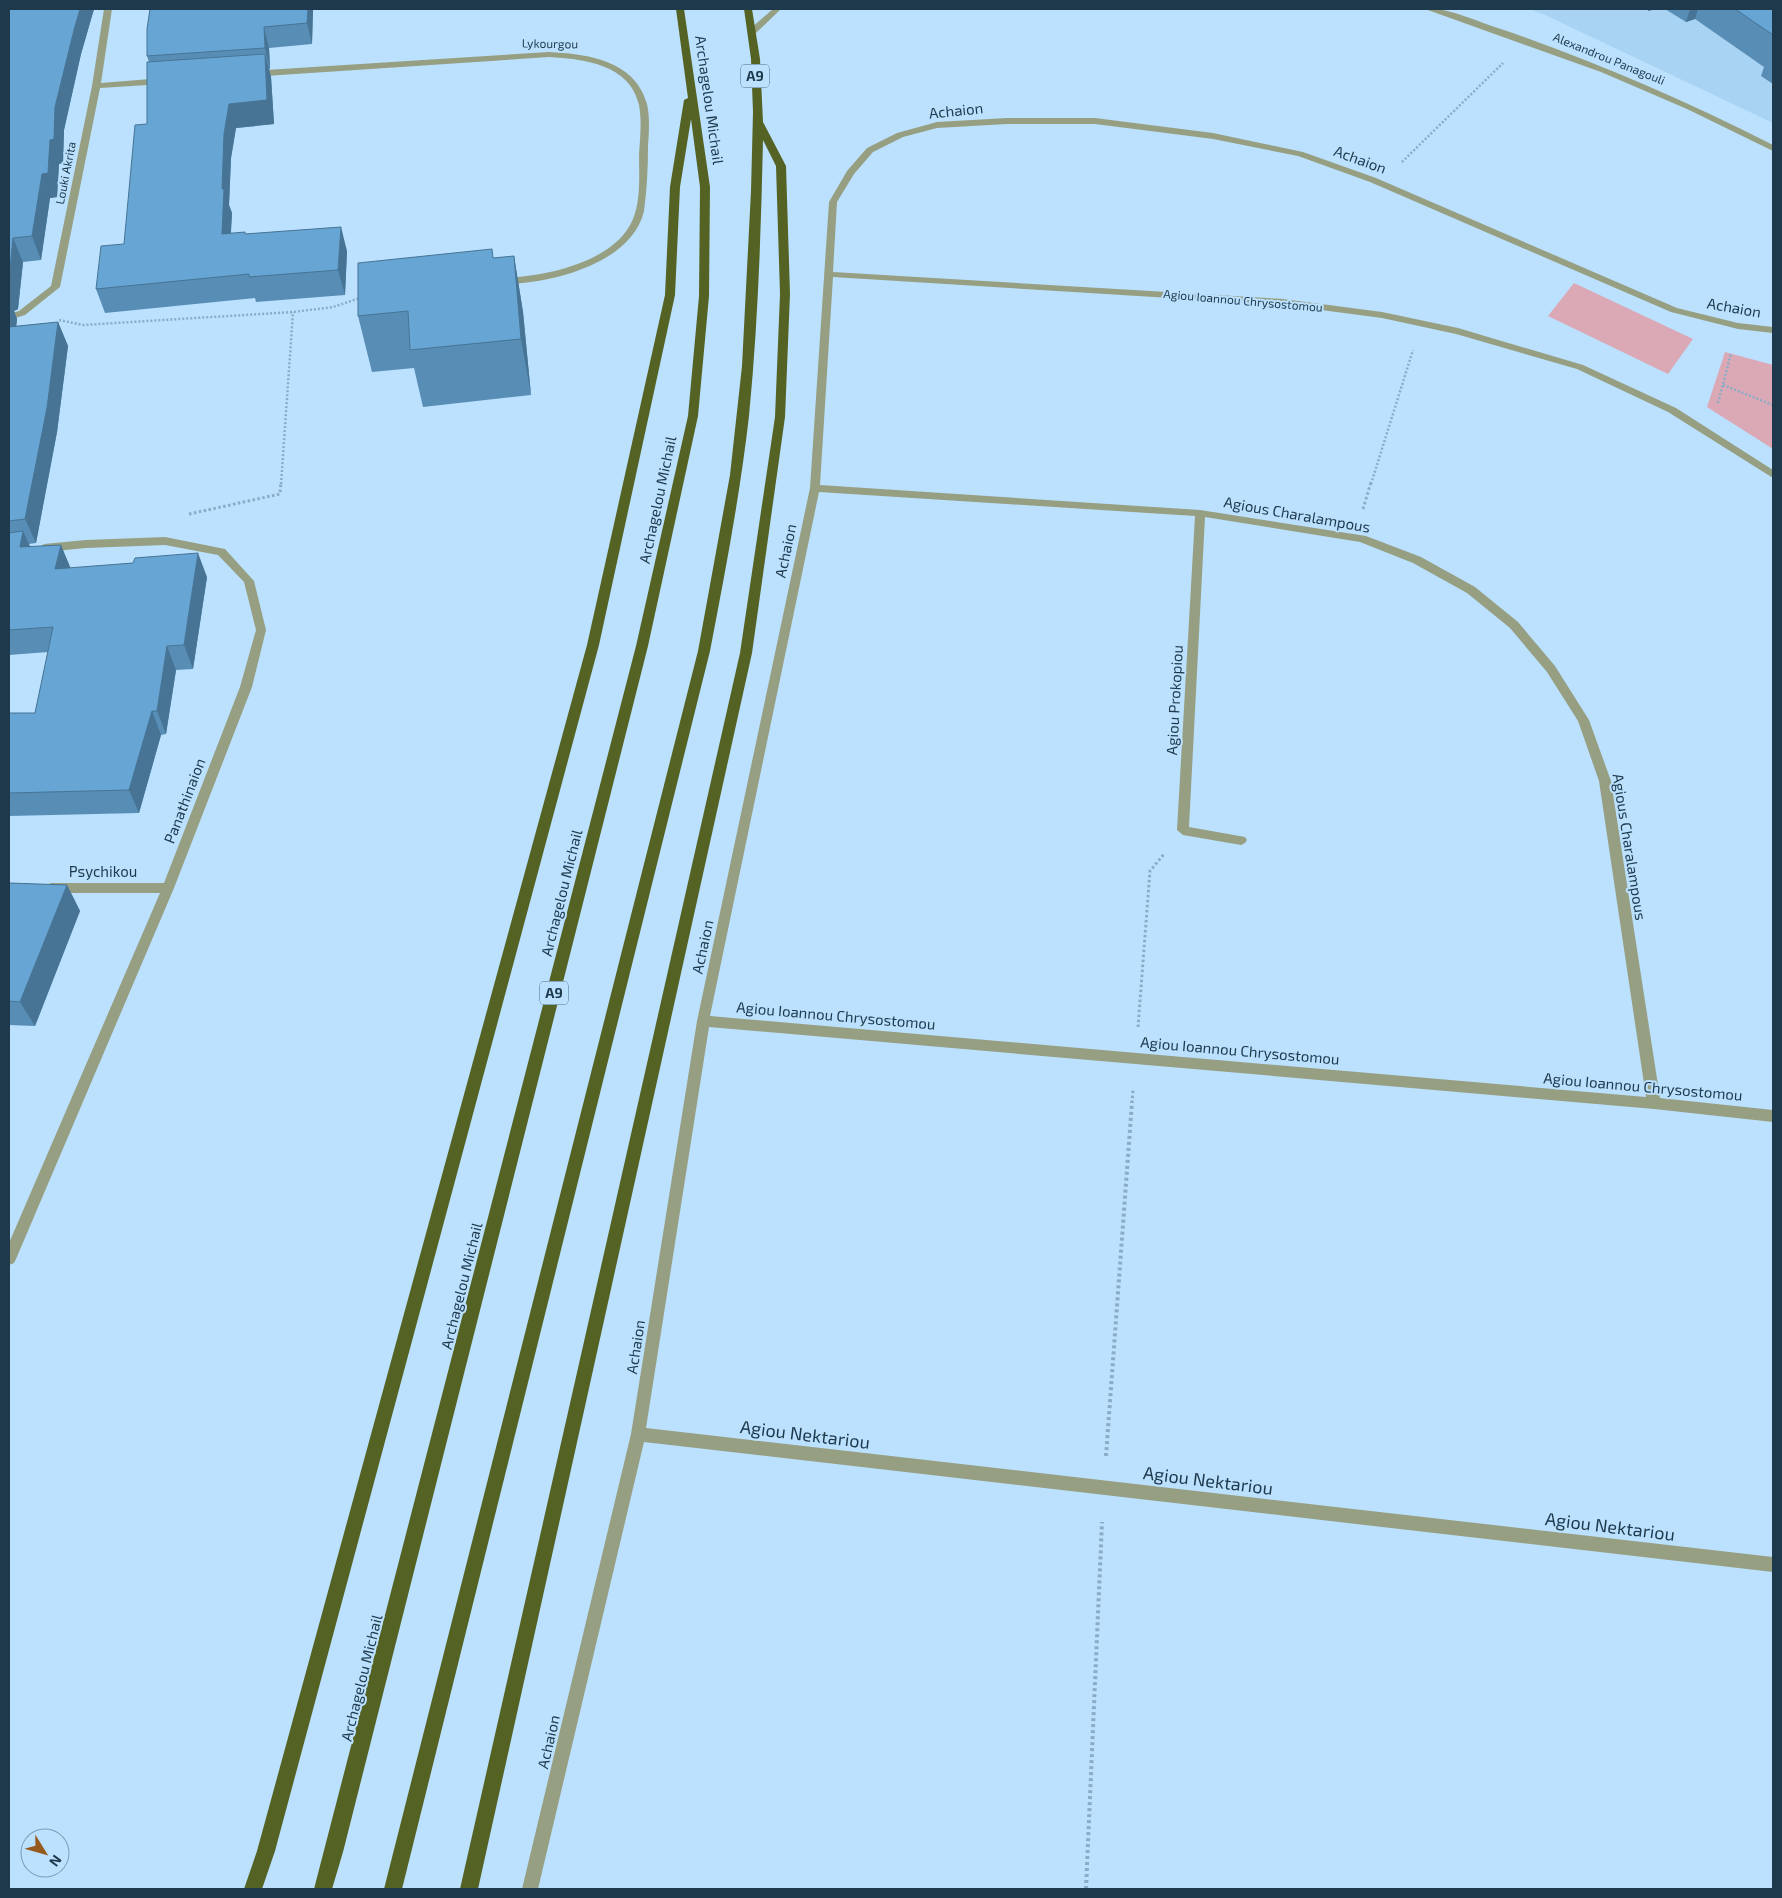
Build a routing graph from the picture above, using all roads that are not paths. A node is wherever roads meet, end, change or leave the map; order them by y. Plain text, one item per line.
1 (108, 9) edge
2 (680, 9) edge
3 (748, 9) edge
4 (777, 9) edge
5 (1429, 9) edge
6 (753, 31) junction
7 (243, 75) edge
8 (174, 80) edge
9 (96, 86) junction
10 (691, 86) junction
11 (757, 121) junction
12 (1773, 148) edge
13 (827, 274) junction
14 (493, 281) edge
15 (9, 317) edge
16 (1773, 330) edge
17 (1773, 475) edge
18 (815, 488) junction
19 (1200, 513) junction
20 (28, 550) edge
21 (1242, 840) dead end
22 (39, 888) edge
23 (168, 888) junction
24 (703, 1021) junction
25 (1654, 1103) junction
26 (1773, 1116) edge
27 (9, 1259) edge
28 (638, 1434) junction
29 (1773, 1565) edge
30 (253, 1889) edge
31 (323, 1889) edge
32 (393, 1889) edge
33 (469, 1889) edge
34 (530, 1889) edge

1 - 9 street, Louki Akrita
2 - 10 highway, Archagelou Michail / A9
3 - 6 highway, A9
4 - 6 street
5 - 12 street, Alexandrou Panagouli
6 - 11 highway, A9
7 - 14 street, Lykourgou
8 - 9 street
9 - 15 street, Louki Akrita
10 - 30 highway
10 - 31 highway, Archagelou Michail / A9
11 - 32 highway, A9
11 - 33 highway
13 - 16 street, Achaion
13 - 17 street, Agiou Ioannou Chrysostomou
13 - 18 street, Achaion
18 - 19 street, Agious Charalampous
18 - 24 street, Achaion
19 - 21 street, Agiou Prokopiou
19 - 25 street, Agious Charalampous
20 - 23 street, Panathinaion
22 - 23 street, Psychikou
23 - 27 street, Panathinaion
24 - 25 street, Agiou Ioannou Chrysostomou
24 - 28 street, Achaion
25 - 26 street, Agiou Ioannou Chrysostomou
28 - 29 street, Agiou Nektariou
28 - 34 street, Achaion

